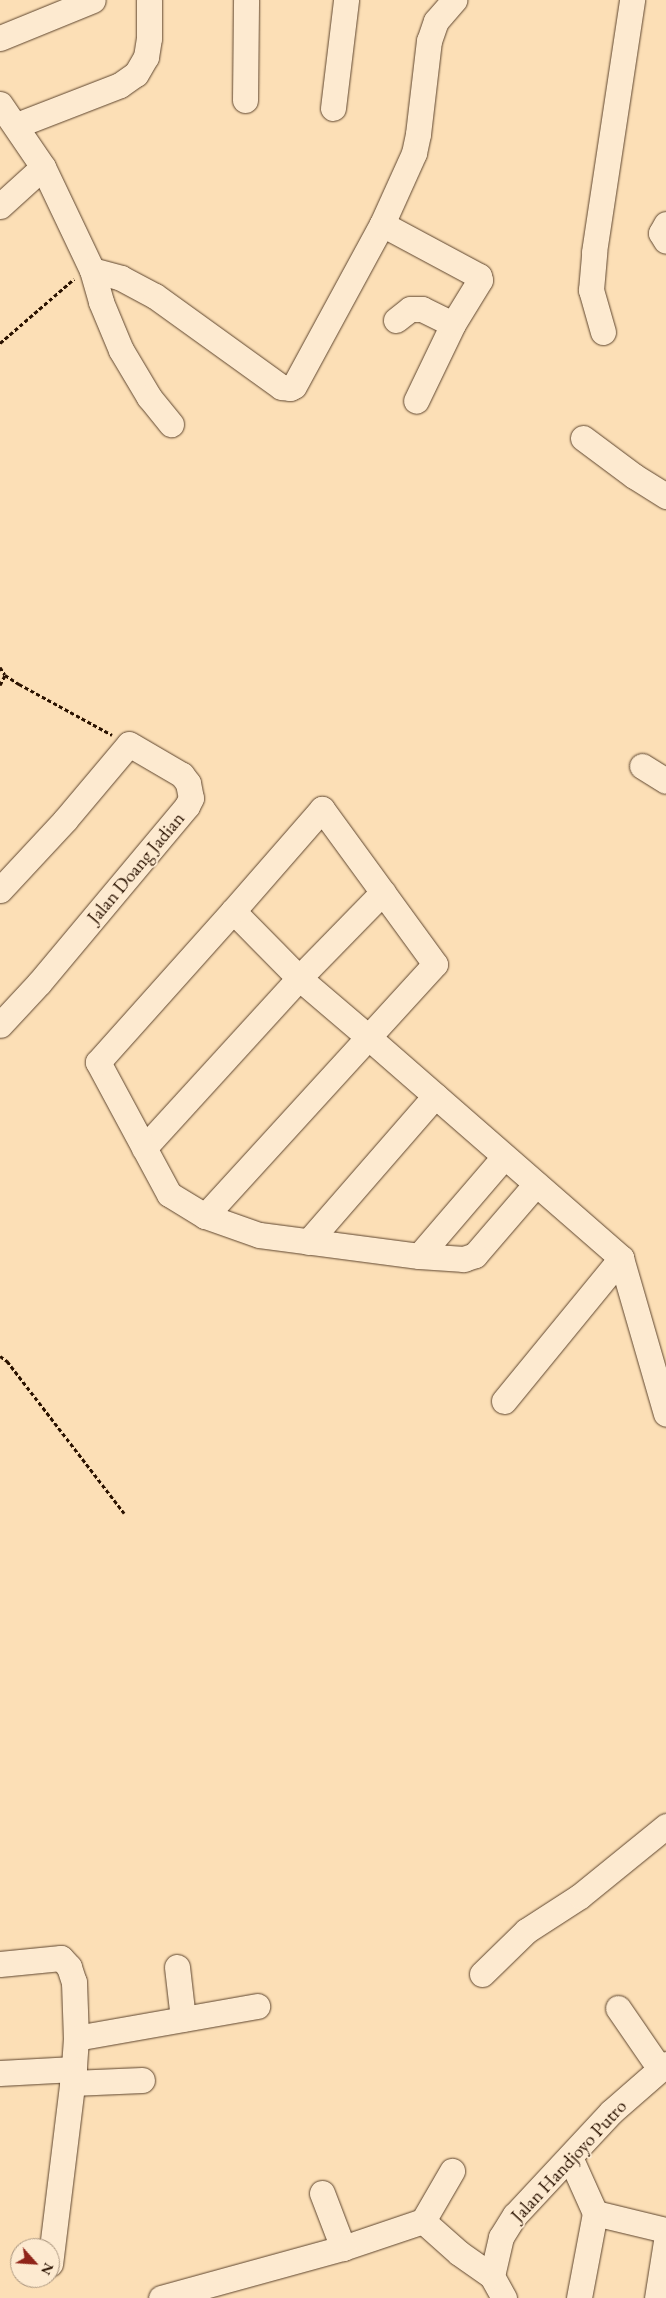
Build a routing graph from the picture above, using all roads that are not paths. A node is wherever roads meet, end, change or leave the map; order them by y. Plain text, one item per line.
1 (93, 0) edge
2 (149, 0) edge
3 (246, 0) edge
4 (346, 0) edge
5 (454, 0) edge
6 (632, 0) edge
7 (0, 38) edge
8 (245, 100) dead end
9 (0, 104) edge
10 (333, 108) dead end
11 (17, 125) junction
12 (43, 166) junction
13 (0, 206) edge
14 (382, 224) junction
15 (666, 224) edge
16 (666, 241) edge
17 (91, 268) junction
18 (396, 320) dead end
19 (453, 324) junction
20 (603, 332) dead end
21 (416, 401) dead end
22 (171, 424) dead end
23 (583, 438) dead end
24 (666, 496) edge
25 (642, 766) dead end
26 (666, 781) edge
27 (0, 890) edge
28 (383, 892) junction
29 (233, 911) junction
30 (299, 978) junction
31 (0, 1024) edge
32 (368, 1038) junction
33 (435, 1096) junction
34 (144, 1148) junction
35 (504, 1157) junction
36 (536, 1184) junction
37 (205, 1216) junction
38 (308, 1242) junction
39 (419, 1256) junction
40 (621, 1258) junction
41 (504, 1401) dead end
42 (666, 1414) edge
43 (658, 1825) edge
44 (0, 1964) edge
45 (177, 1967) dead end
46 (482, 1974) dead end
47 (256, 2006) dead end
48 (618, 2008) dead end
49 (183, 2019) junction
50 (76, 2038) junction
51 (663, 2067) edge
52 (0, 2073) edge
53 (73, 2076) junction
54 (142, 2080) dead end
55 (570, 2157) junction
56 (452, 2171) dead end
57 (322, 2193) dead end
58 (595, 2213) junction
59 (423, 2221) junction
60 (666, 2230) edge
61 (53, 2238) edge
62 (666, 2241) edge
63 (343, 2248) junction
64 (492, 2276) junction
65 (161, 2298) edge
66 (504, 2298) edge
67 (579, 2298) edge
68 (657, 2298) edge

1 - 7 street
2 - 11 street
3 - 8 street
4 - 10 street
5 - 14 street
6 - 20 street
9 - 11 street
11 - 12 street
12 - 13 street
12 - 17 street
14 - 17 street
14 - 19 street
15 - 16 street
17 - 22 street
18 - 19 street
19 - 21 street
23 - 24 street
25 - 26 street
27 - 31 street, Jalan Doang Jadian
28 - 29 street
28 - 30 street
28 - 32 street
29 - 30 street
29 - 34 street
30 - 32 street
30 - 34 street
32 - 33 street
32 - 37 street
33 - 35 street
33 - 38 street
34 - 37 street
35 - 36 street
35 - 39 street
36 - 39 street
36 - 40 street
37 - 38 street
38 - 39 street
40 - 41 street
40 - 42 street
43 - 46 street
44 - 50 street
45 - 49 street
47 - 49 street
48 - 51 street
49 - 50 street
50 - 53 street
51 - 55 street, Jalan Handjoyo Putro
52 - 53 street
53 - 54 street
53 - 61 street
55 - 58 street
55 - 64 street, Jalan Handjoyo Putro
56 - 59 street
57 - 63 street
58 - 60 street
58 - 67 street
59 - 63 street
59 - 64 street
62 - 68 street
63 - 65 street
64 - 66 street

